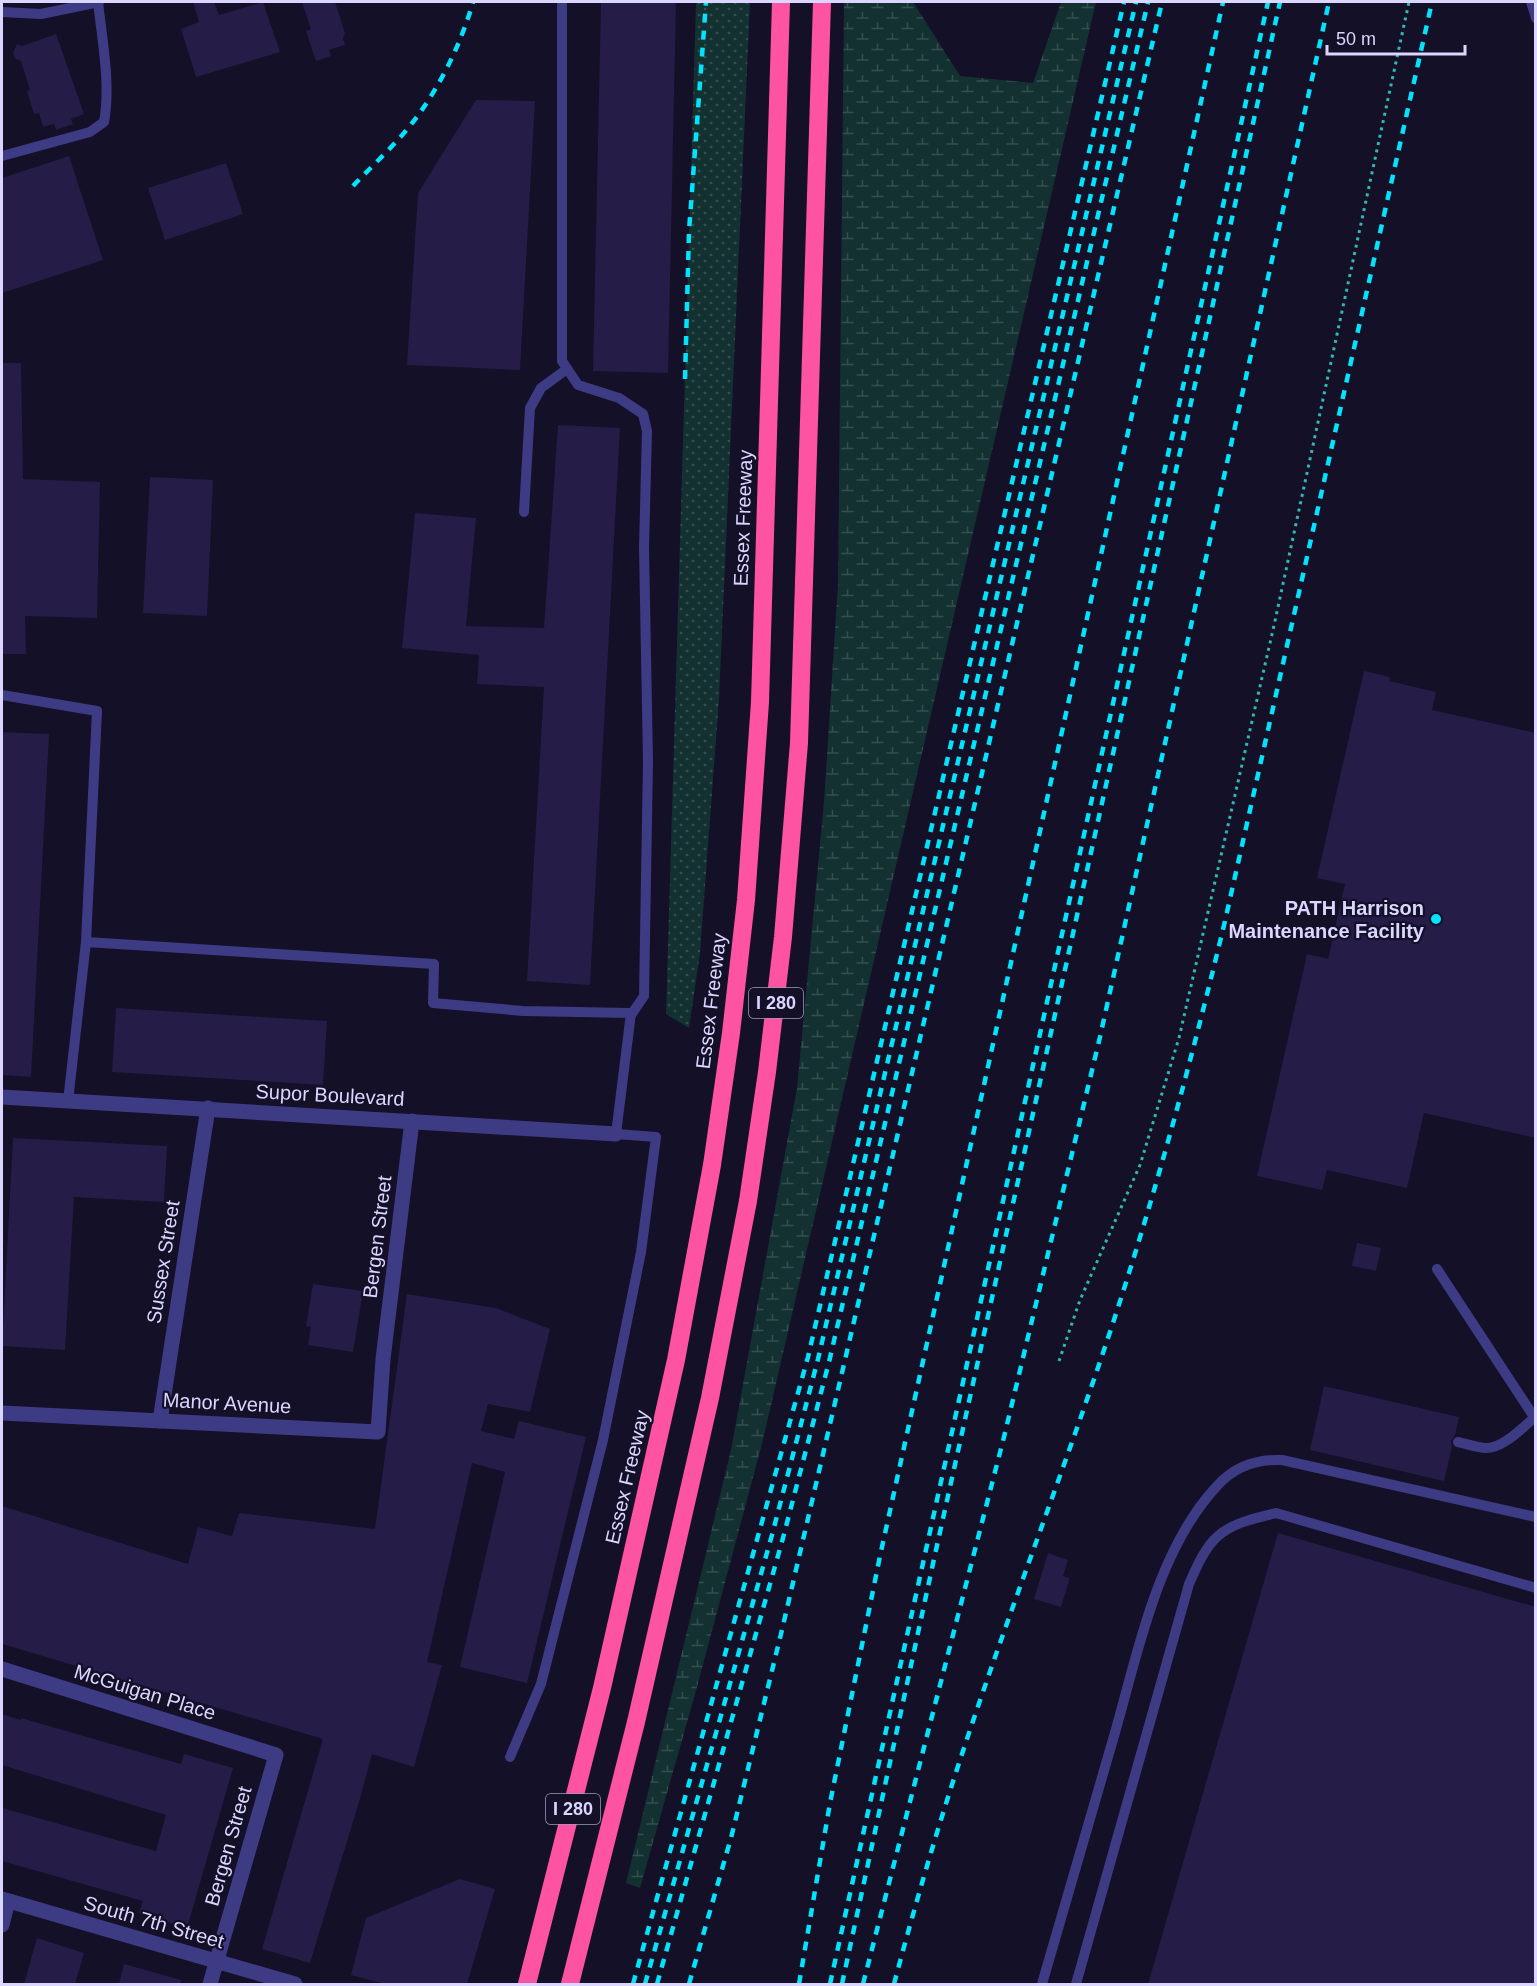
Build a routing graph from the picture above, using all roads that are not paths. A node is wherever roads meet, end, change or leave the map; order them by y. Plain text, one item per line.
1 (98, 2) edge
2 (562, 2) edge
3 (781, 2) edge
4 (822, 2) edge
5 (1531, 2) edge
6 (2, 12) edge
7 (1536, 18) edge
8 (2, 156) edge
9 (567, 369) junction
10 (524, 512) dead end
11 (2, 695) edge
12 (86, 942) junction
13 (631, 1015) junction
14 (2, 1097) edge
15 (68, 1101) junction
16 (208, 1108) junction
17 (412, 1121) junction
18 (616, 1134) junction
19 (1437, 1269) dead end
20 (383, 1359) joint
21 (2, 1413) edge
22 (1535, 1419) edge
23 (160, 1421) junction
24 (1458, 1442) dead end
25 (1536, 1517) edge
26 (1536, 1588) edge
27 (2, 1670) edge
28 (276, 1755) joint
29 (510, 1757) dead end
30 (5, 1900) edge
31 (2, 1925) edge
32 (534, 1959) junction
33 (217, 1962) junction
34 (210, 1984) edge
35 (295, 1984) edge
36 (517, 1984) edge
37 (526, 1984) edge
38 (570, 1984) edge
39 (1042, 1984) edge
40 (1076, 1984) edge

1 - 6 lane
1 - 8 lane
2 - 9 lane
3 - 32 highway, Essex Freeway / I 280
4 - 38 highway, I 280
5 - 7 lane
9 - 10 lane
9 - 13 lane
11 - 12 lane
12 - 13 lane
12 - 15 lane
13 - 18 lane
14 - 15 street, Supor Boulevard
15 - 16 street, Supor Boulevard
16 - 17 street, Supor Boulevard
16 - 23 street, Sussex Street
17 - 18 street, Supor Boulevard
17 - 20 street, Bergen Street
18 - 29 lane, Supor Boulevard
19 - 22 lane
20 - 23 street, Manor Avenue
21 - 23 street, Manor Avenue
22 - 24 lane
25 - 39 lane
26 - 40 lane
27 - 28 street, McGuigan Place
28 - 33 street, Bergen Street
30 - 31 street
30 - 33 street, South 7th Street
32 - 36 highway
32 - 37 highway, Essex Freeway / I 280
33 - 34 street, Bergen Street
33 - 35 street, South 7th Street

